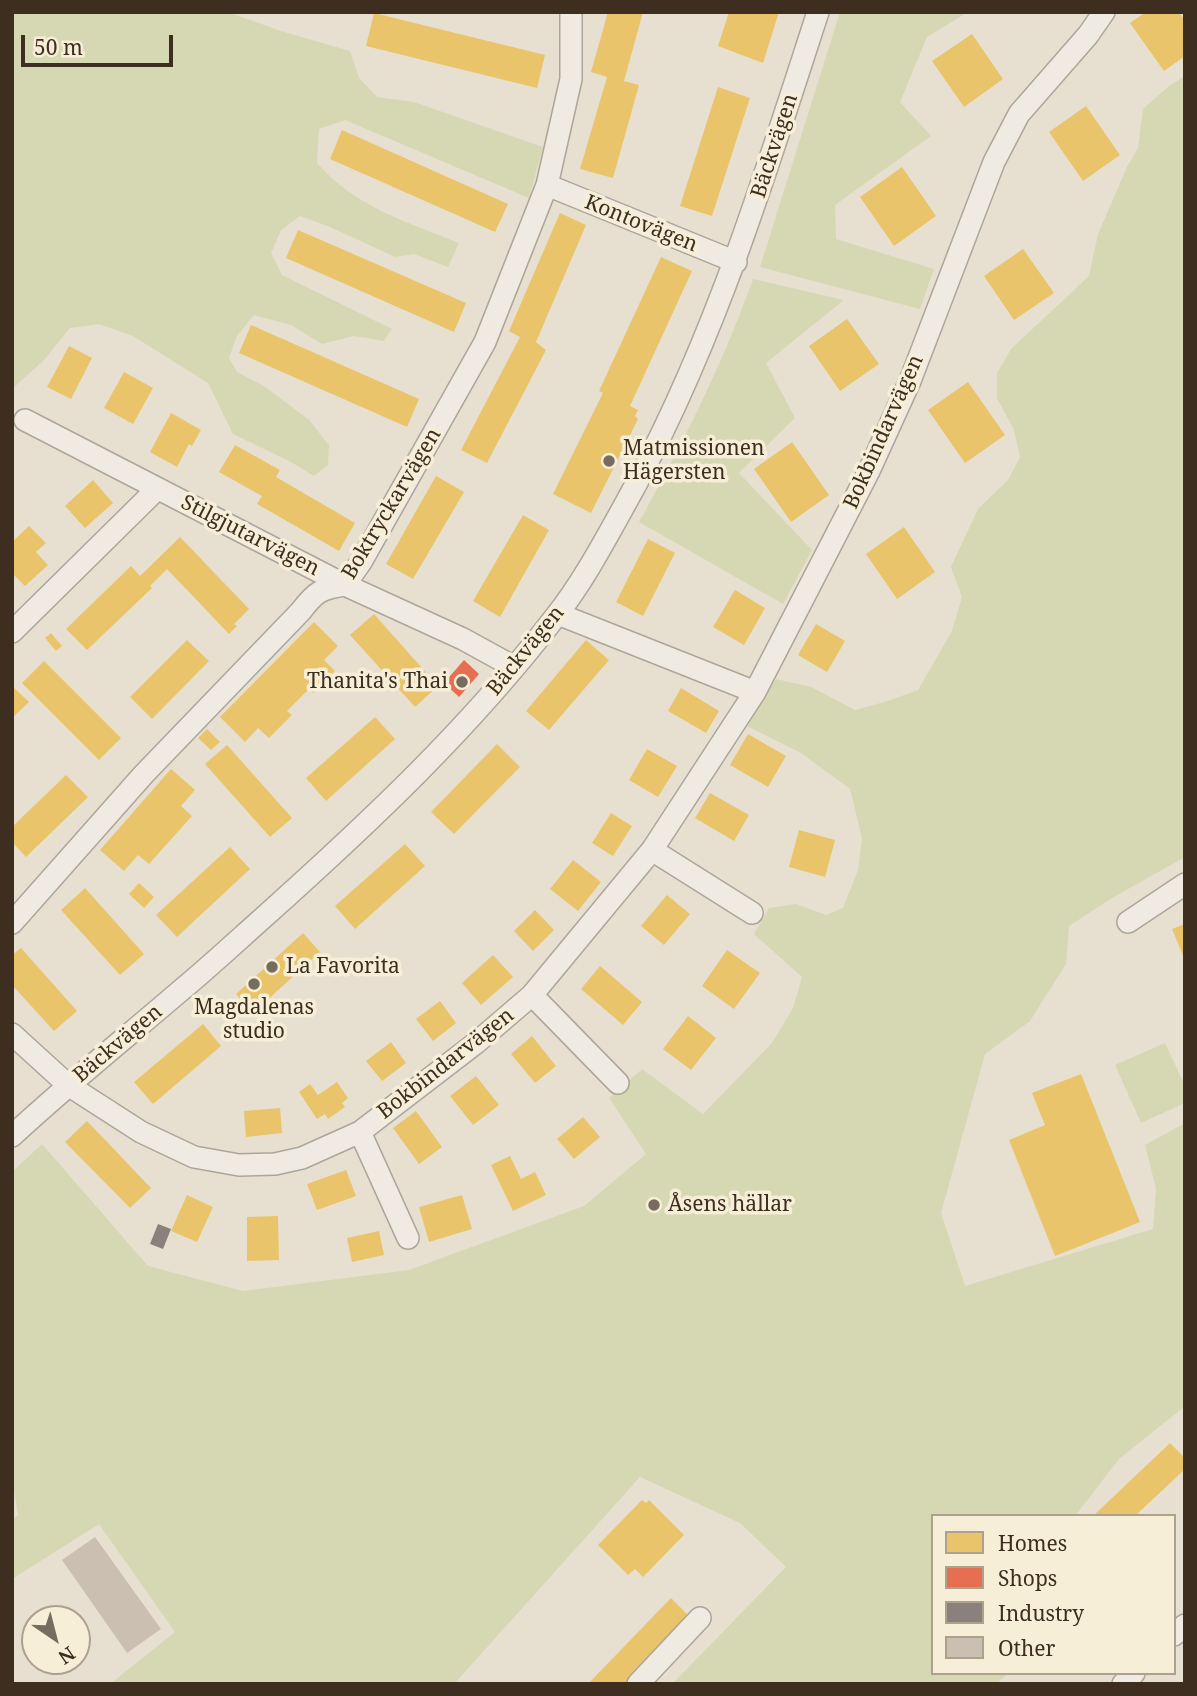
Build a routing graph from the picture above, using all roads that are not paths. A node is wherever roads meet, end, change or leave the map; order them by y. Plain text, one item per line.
1 (571, 12) edge
2 (818, 12) edge
3 (1104, 12) edge
4 (547, 185) junction
5 (736, 262) junction
6 (25, 420) dead end
7 (157, 489) junction
8 (345, 585) junction
9 (558, 614) junction
10 (12, 632) edge
11 (514, 667) junction
12 (755, 692) junction
13 (652, 850) junction
14 (1185, 884) edge
15 (752, 913) dead end
16 (1128, 922) dead end
17 (12, 923) edge
18 (533, 995) junction
19 (12, 1034) edge
20 (618, 1083) dead end
21 (68, 1086) junction
22 (360, 1132) junction
23 (12, 1136) edge
24 (408, 1238) dead end
25 (701, 1618) dead end
26 (638, 1684) edge

1 - 4 street, Boktryckarvägen
2 - 5 street, Bäckvägen
3 - 12 street, Bokbindarvägen
4 - 5 street, Kontovägen
4 - 8 street, Boktryckarvägen
5 - 9 street, Bäckvägen
6 - 7 street, Stilgjutarvägen
7 - 8 street, Stilgjutarvägen
7 - 10 street
8 - 11 street, Stilgjutarvägen
8 - 17 street, Boktryckarvägen
9 - 11 street, Bäckvägen
9 - 12 street
11 - 21 street, Bäckvägen
12 - 13 street, Bokbindarvägen
13 - 15 street
13 - 18 street, Bokbindarvägen
14 - 16 street
18 - 20 street, Bokbindarvägen
18 - 22 street, Bokbindarvägen
19 - 21 street, Bokbindarvägen
21 - 22 street, Bokbindarvägen
21 - 23 street, Bäckvägen
22 - 24 street, Bokbindarvägen
25 - 26 street

